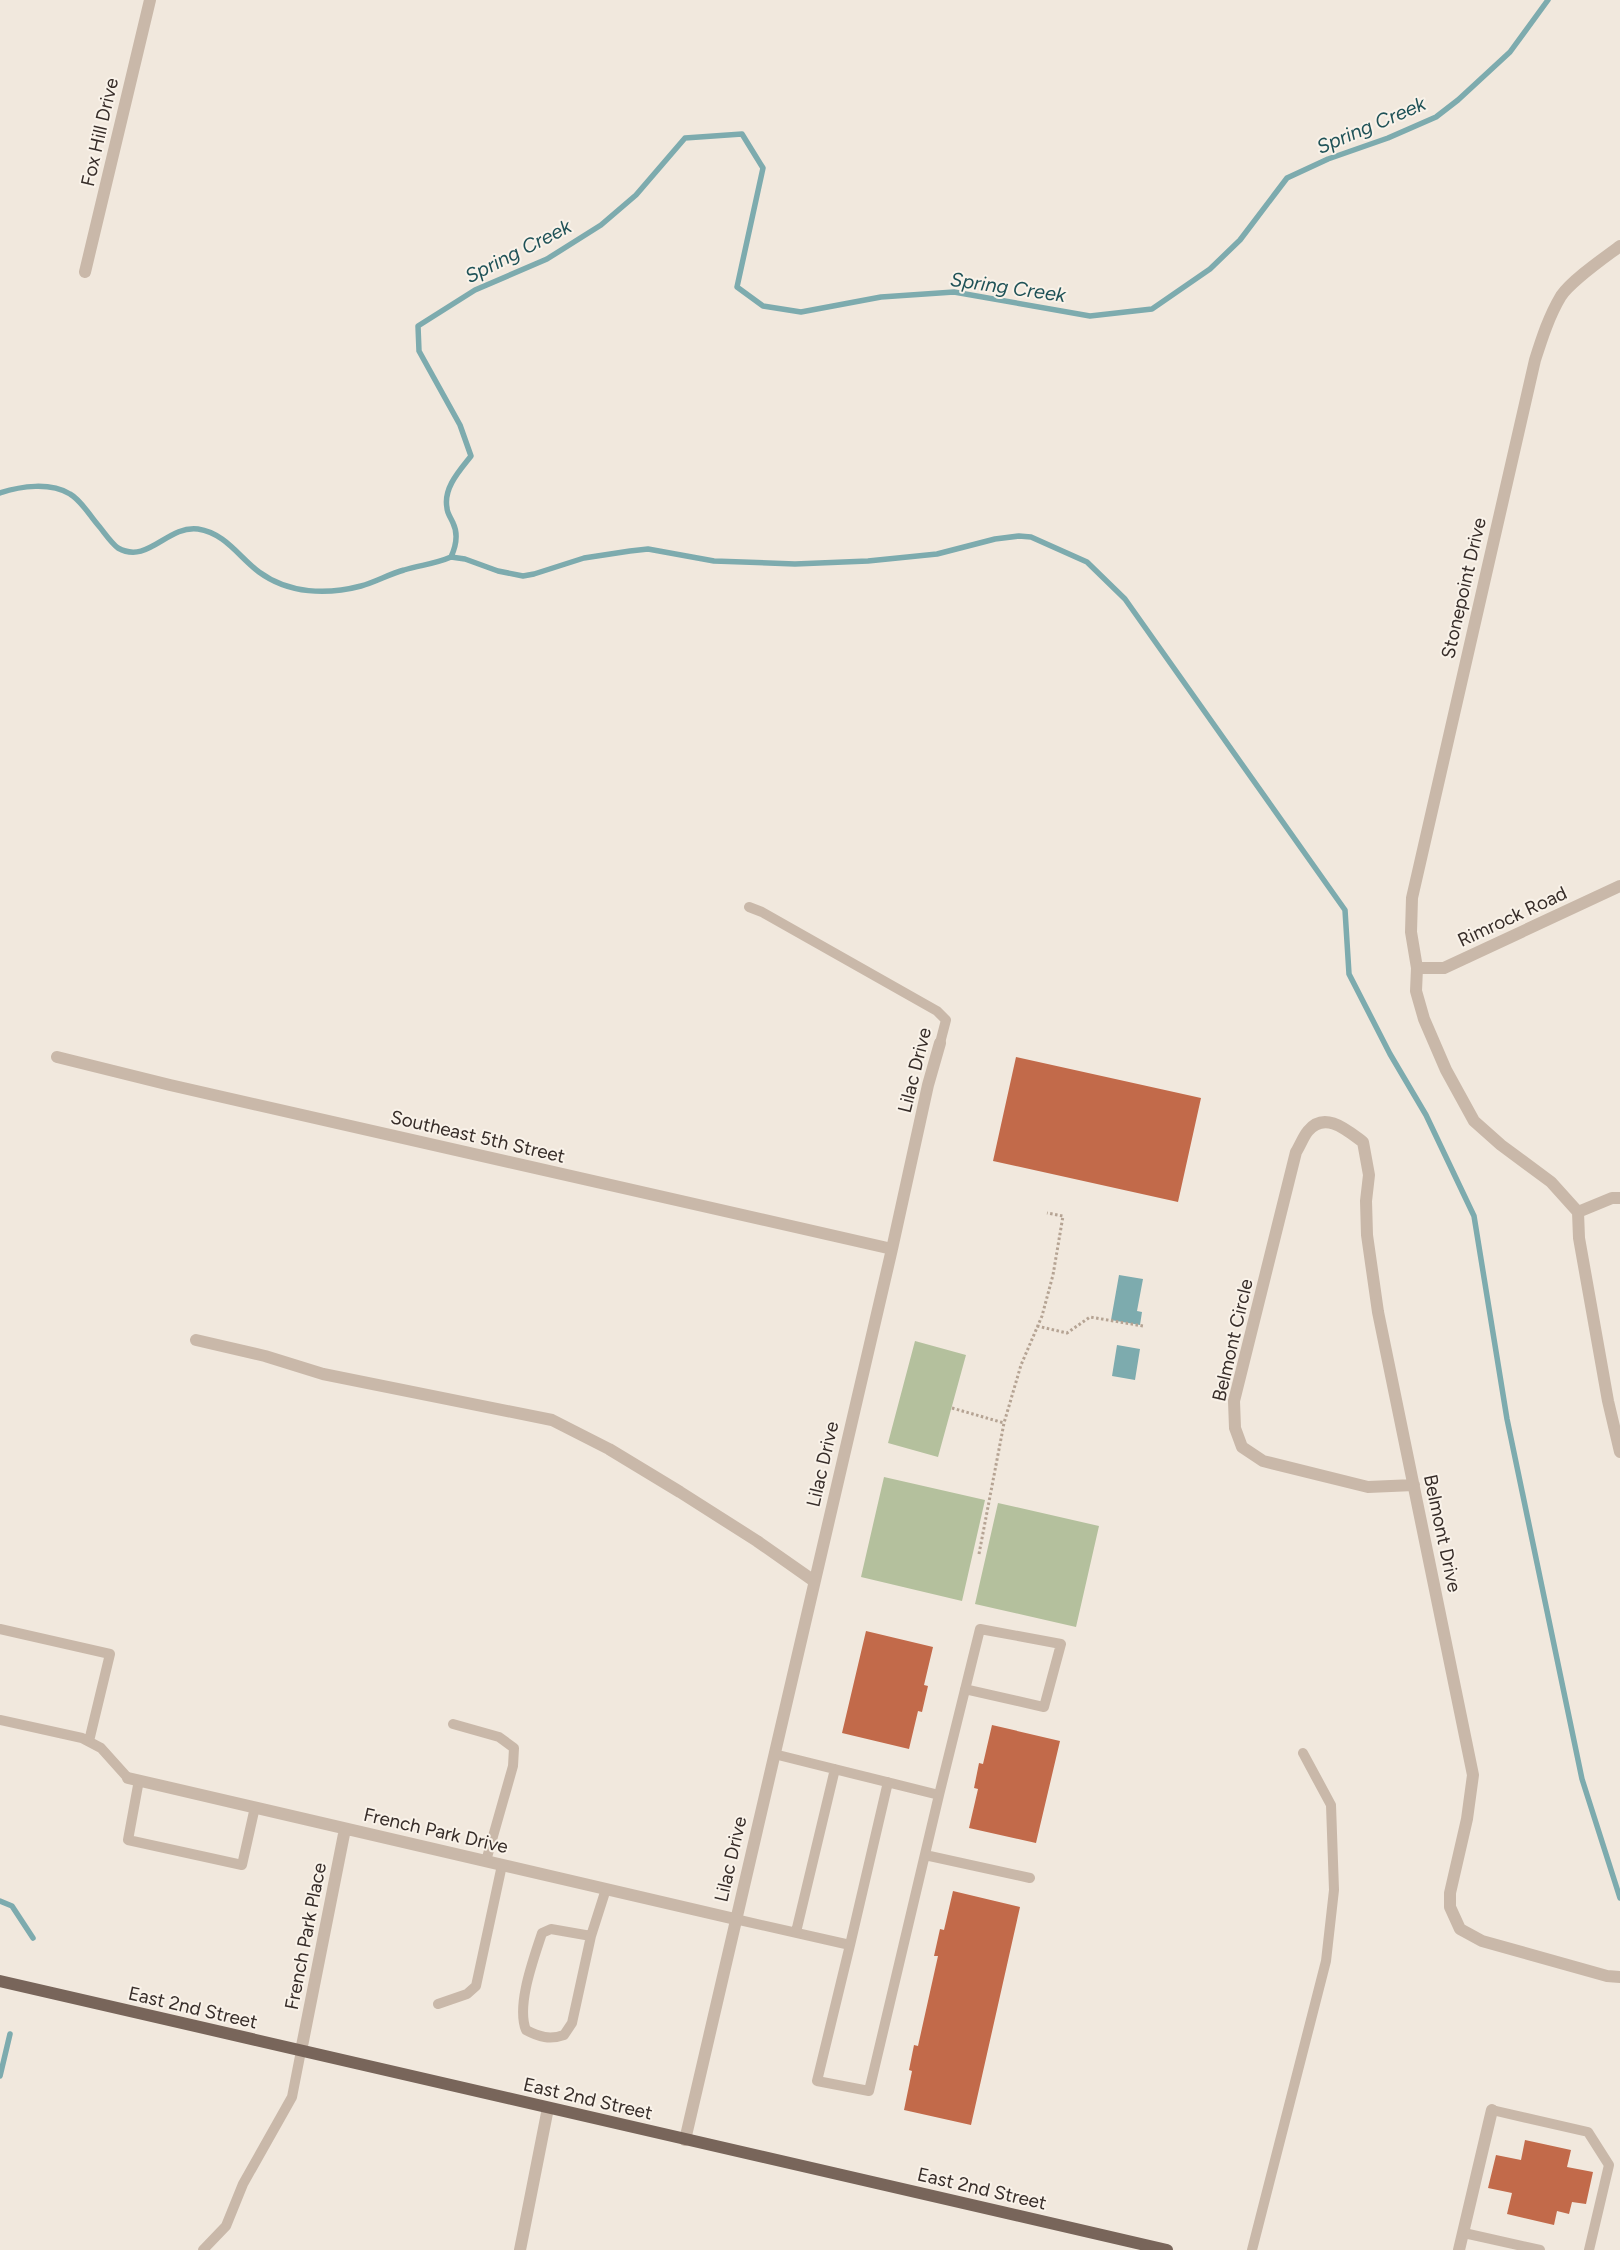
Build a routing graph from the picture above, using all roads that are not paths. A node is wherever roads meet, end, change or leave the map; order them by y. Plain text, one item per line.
1 (150, 0) edge
2 (1620, 246) edge
3 (85, 272) dead end
4 (1620, 886) edge
5 (749, 907) dead end
6 (1417, 968) junction
7 (940, 1043) joint
8 (57, 1057) dead end
9 (1363, 1142) joint
10 (1620, 1198) edge
11 (1578, 1212) junction
12 (892, 1249) junction
13 (196, 1340) dead end
14 (1620, 1452) edge
15 (1414, 1485) junction
16 (814, 1581) junction
17 (0, 1629) edge
18 (965, 1688) junction
19 (0, 1720) edge
20 (454, 1724) dead end
21 (89, 1741) junction
22 (1302, 1753) dead end
23 (774, 1754) junction
24 (835, 1769) junction
25 (134, 1779) junction
26 (888, 1782) junction
27 (940, 1795) junction
28 (255, 1807) junction
29 (345, 1828) junction
30 (925, 1854) junction
31 (486, 1861) junction
32 (502, 1865) junction
33 (1030, 1878) dead end
34 (606, 1889) junction
35 (735, 1918) junction
36 (796, 1932) junction
37 (591, 1936) junction
38 (850, 1944) junction
39 (1620, 1977) edge
40 (0, 1981) edge
41 (438, 2004) dead end
42 (301, 2051) junction
43 (548, 2108) junction
44 (1492, 2110) joint
45 (685, 2140) junction
46 (1464, 2233) junction
47 (203, 2250) edge
48 (520, 2250) edge
49 (1167, 2250) edge
50 (1252, 2250) edge
51 (1459, 2250) edge
52 (1540, 2250) edge
53 (1589, 2250) edge

1 - 3 street, Fox Hill Drive
2 - 6 street, Stonepoint Drive
4 - 6 street, Rimrock Road
5 - 7 lane, Lilac Drive
6 - 11 street, Stonepoint Drive
7 - 12 street, Lilac Drive
8 - 12 street, Southeast 5th Street
9 - 15 street, Belmont Drive
9 - 15 street, Belmont Circle
10 - 11 street
11 - 14 street
12 - 16 street, Lilac Drive
13 - 16 street
15 - 39 street, Belmont Drive
16 - 23 street, Lilac Drive
17 - 21 lane
18 - 18 lane
18 - 27 lane
19 - 21 lane
20 - 31 lane
21 - 25 lane
22 - 50 lane
23 - 24 lane
23 - 35 street, Lilac Drive
24 - 26 lane
24 - 36 lane
25 - 28 street, French Park Drive
25 - 28 lane
26 - 27 lane
26 - 38 lane
27 - 30 lane
28 - 29 street, French Park Drive
29 - 31 street, French Park Drive
29 - 42 street, French Park Place
30 - 33 lane
30 - 38 lane
31 - 32 street, French Park Drive
32 - 34 street, French Park Drive
32 - 41 lane
34 - 35 street, French Park Drive
34 - 37 lane
35 - 36 lane
35 - 45 street, Lilac Drive
36 - 38 lane
37 - 37 lane
40 - 42 main road, East 2nd Street
42 - 43 main road, East 2nd Street
42 - 47 lane
43 - 45 main road, East 2nd Street
43 - 48 street
44 - 46 street
44 - 53 lane
45 - 49 main road, East 2nd Street
46 - 51 street
46 - 52 lane

